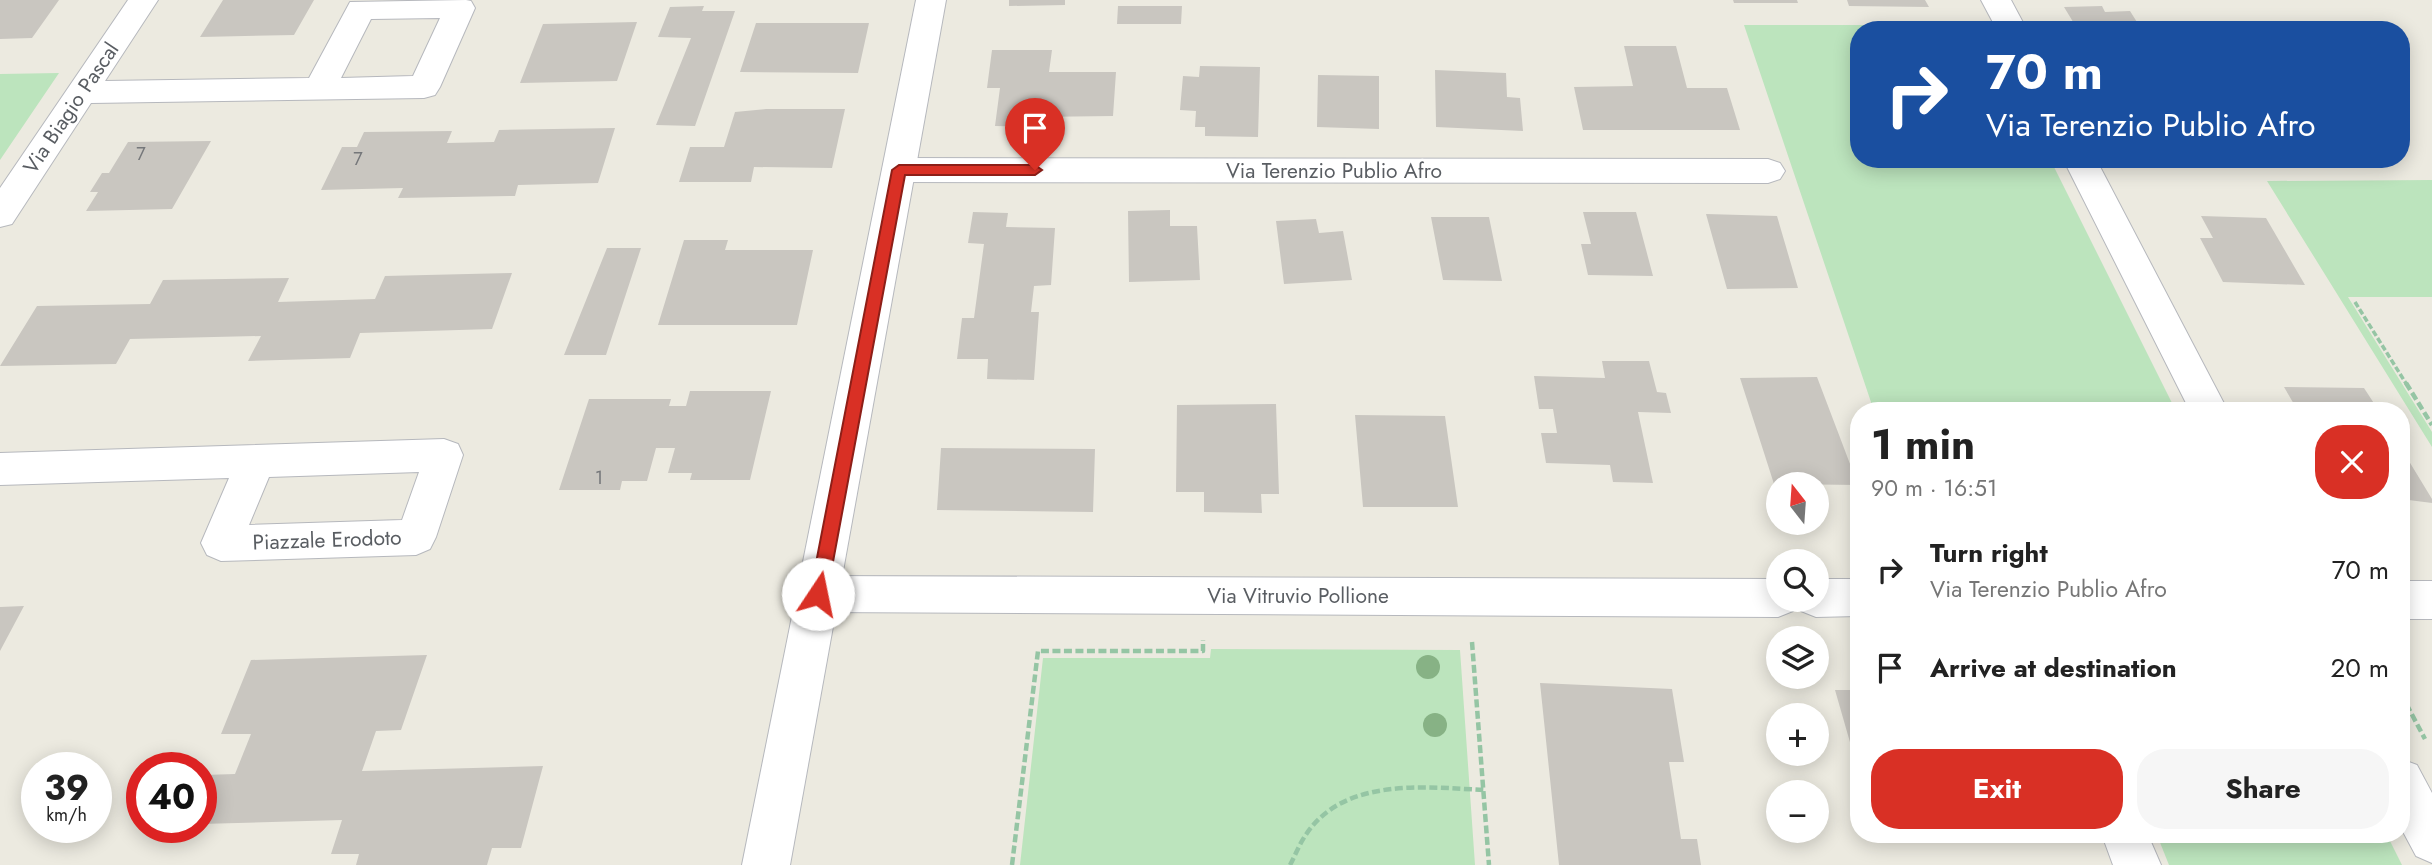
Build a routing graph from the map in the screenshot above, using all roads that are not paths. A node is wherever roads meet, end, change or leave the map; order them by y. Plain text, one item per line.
1 (143, 0) edge
2 (932, 0) edge
3 (1996, 0) edge
4 (2007, 21) edge
5 (319, 89) dead end
6 (82, 92) junction
7 (2084, 168) edge
8 (899, 170) junction
9 (1768, 172) dead end
10 (0, 215) edge
11 (2204, 402) edge
12 (256, 461) junction
13 (0, 469) edge
14 (818, 594) junction
15 (1766, 598) edge
16 (1829, 598) edge
17 (1850, 598) edge
18 (2410, 600) edge
19 (2432, 600) edge
20 (2410, 798) edge
21 (2432, 840) edge
22 (2128, 843) edge
23 (766, 865) edge
24 (2137, 865) edge

1 - 6 street, Via Biagio Pascal
2 - 8 street
3 - 4 street
5 - 6 street
6 - 10 street, Via Biagio Pascal
7 - 11 street
8 - 9 street, Via Terenzio Publio Afro
8 - 14 street
12 - 12 street, Piazzale Erodoto
12 - 13 street, Piazzale Erodoto
14 - 15 street, Via Vitruvio Pollione
14 - 23 street
16 - 17 street
18 - 19 street
20 - 21 street
22 - 24 street

